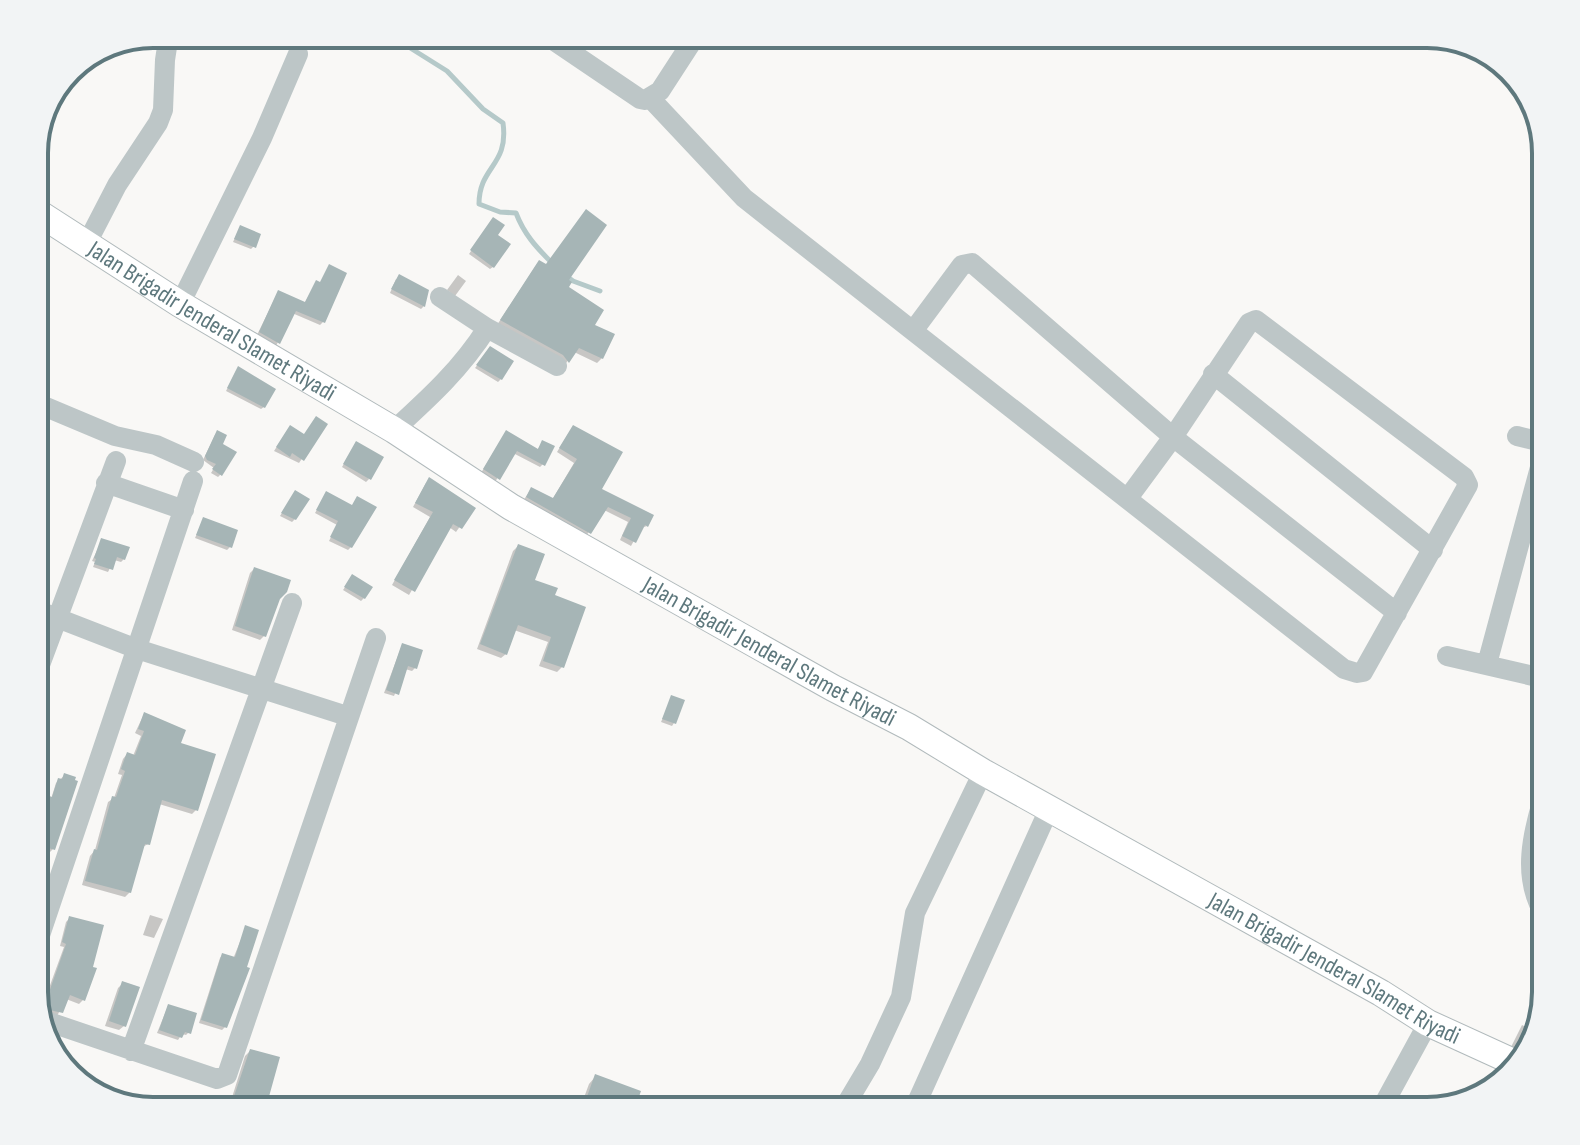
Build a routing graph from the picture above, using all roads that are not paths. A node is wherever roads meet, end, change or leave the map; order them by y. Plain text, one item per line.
1 (167, 48) edge
2 (565, 48) edge
3 (688, 48) edge
4 (298, 54) dead end
5 (651, 99) junction
6 (48, 219) edge
7 (87, 243) junction
8 (440, 297) dead end
9 (180, 304) junction
10 (487, 328) junction
11 (913, 331) junction
12 (557, 366) dead end
13 (1213, 374) junction
14 (48, 408) edge
15 (394, 430) junction
16 (1517, 436) dead end
17 (1173, 437) junction
18 (1532, 440) edge
19 (116, 461) dead end
20 (106, 483) junction
21 (1532, 496) edge
22 (1128, 498) junction
23 (184, 510) junction
24 (1433, 550) junction
25 (292, 603) dead end
26 (1397, 613) junction
27 (48, 614) edge
28 (57, 618) junction
29 (376, 638) dead end
30 (48, 643) edge
31 (137, 649) junction
32 (1447, 656) dead end
33 (1487, 664) junction
34 (1532, 675) edge
35 (260, 690) junction
36 (347, 716) junction
37 (983, 772) junction
38 (1049, 809) junction
39 (1532, 844) edge
40 (1532, 884) edge
41 (48, 912) edge
42 (1428, 1023) junction
43 (53, 1024) edge
44 (131, 1051) junction
45 (1507, 1059) edge
46 (850, 1097) edge
47 (919, 1097) edge
48 (1388, 1097) edge

1 - 7 street
2 - 5 street
3 - 5 street
4 - 9 street
5 - 11 street
6 - 7 main road, Jalan Brigadir Jenderal Slamet Riyadi
7 - 9 main road, Jalan Brigadir Jenderal Slamet Riyadi
8 - 10 street
9 - 15 main road, Jalan Brigadir Jenderal Slamet Riyadi
10 - 12 street
10 - 15 street
11 - 17 street
11 - 22 street
13 - 17 street
13 - 24 street
13 - 24 street
14 - 23 street
15 - 37 main road, Jalan Brigadir Jenderal Slamet Riyadi
16 - 18 street
17 - 22 street
17 - 26 street
19 - 20 street
20 - 23 street
20 - 28 street
21 - 33 street
22 - 26 street
23 - 31 street
24 - 26 street
25 - 35 street
27 - 28 street
28 - 30 street
28 - 31 street
29 - 36 street
31 - 35 street
31 - 41 street
32 - 33 street
33 - 34 street
35 - 36 street
35 - 44 street
36 - 44 street
37 - 38 main road, Jalan Brigadir Jenderal Slamet Riyadi
37 - 46 street
38 - 42 main road, Jalan Brigadir Jenderal Slamet Riyadi
38 - 47 street
39 - 40 street
42 - 45 main road, Jalan Brigadir Jenderal Slamet Riyadi
42 - 48 street
43 - 44 street

